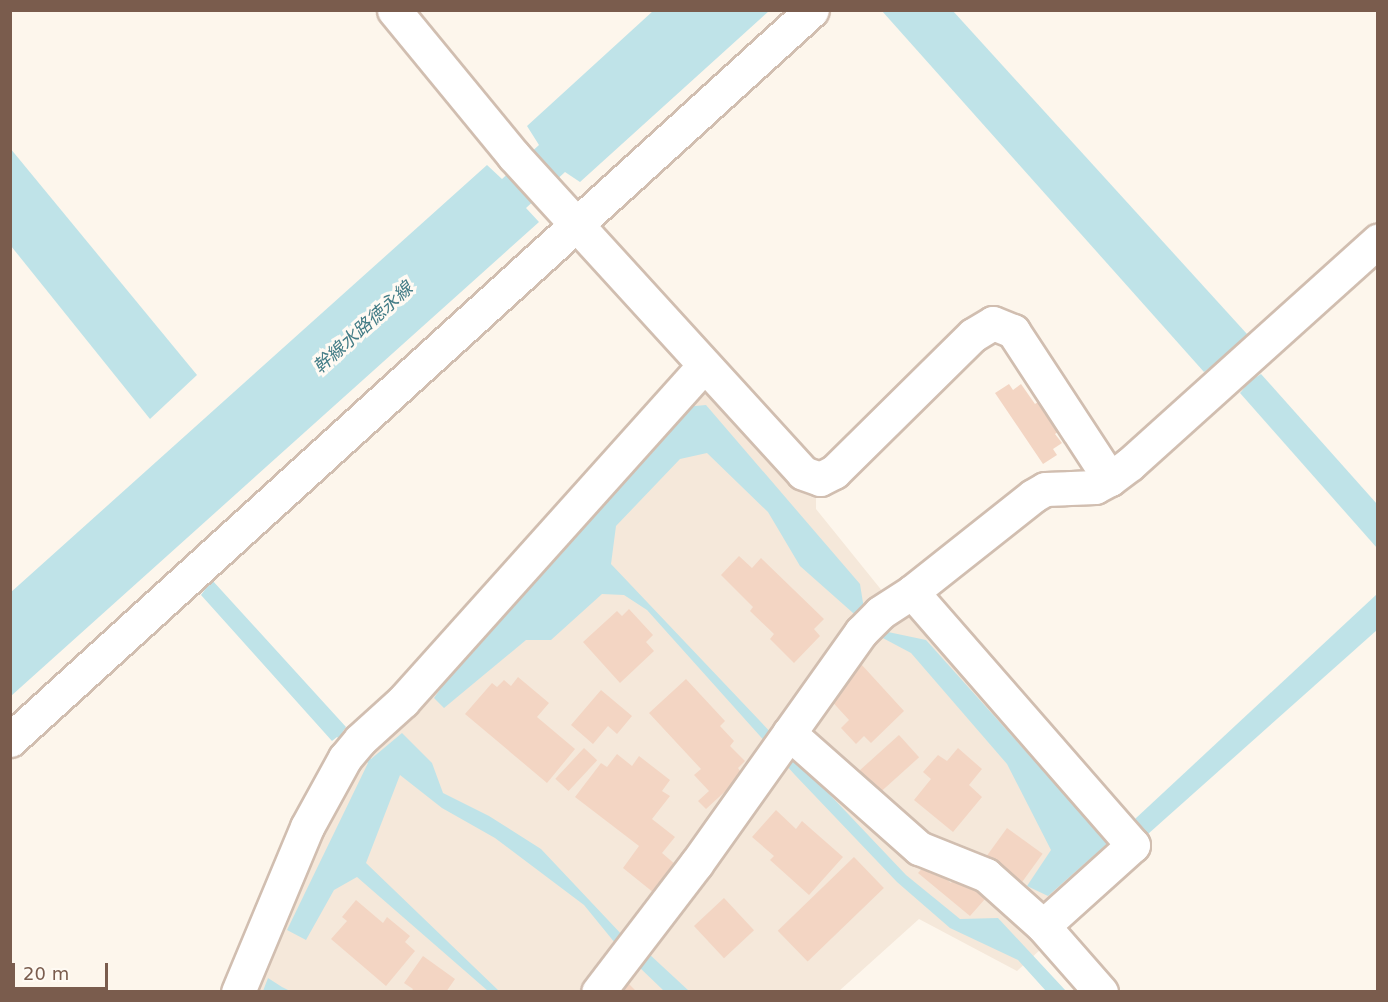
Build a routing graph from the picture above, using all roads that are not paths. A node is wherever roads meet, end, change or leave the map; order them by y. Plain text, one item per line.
1 (394, 10) edge
2 (812, 10) edge
3 (576, 225) junction
4 (1377, 241) edge
5 (704, 366) junction
6 (1110, 479) junction
7 (912, 592) junction
8 (789, 733) junction
9 (10, 740) edge
10 (1043, 926) junction
11 (238, 992) edge
12 (598, 992) edge
13 (1101, 992) edge

1 - 3 street
2 - 3 street
3 - 5 street
3 - 9 street
4 - 6 street
5 - 6 street
5 - 11 street
6 - 7 street
7 - 8 street
7 - 10 street
8 - 10 street
8 - 12 street
10 - 13 street

